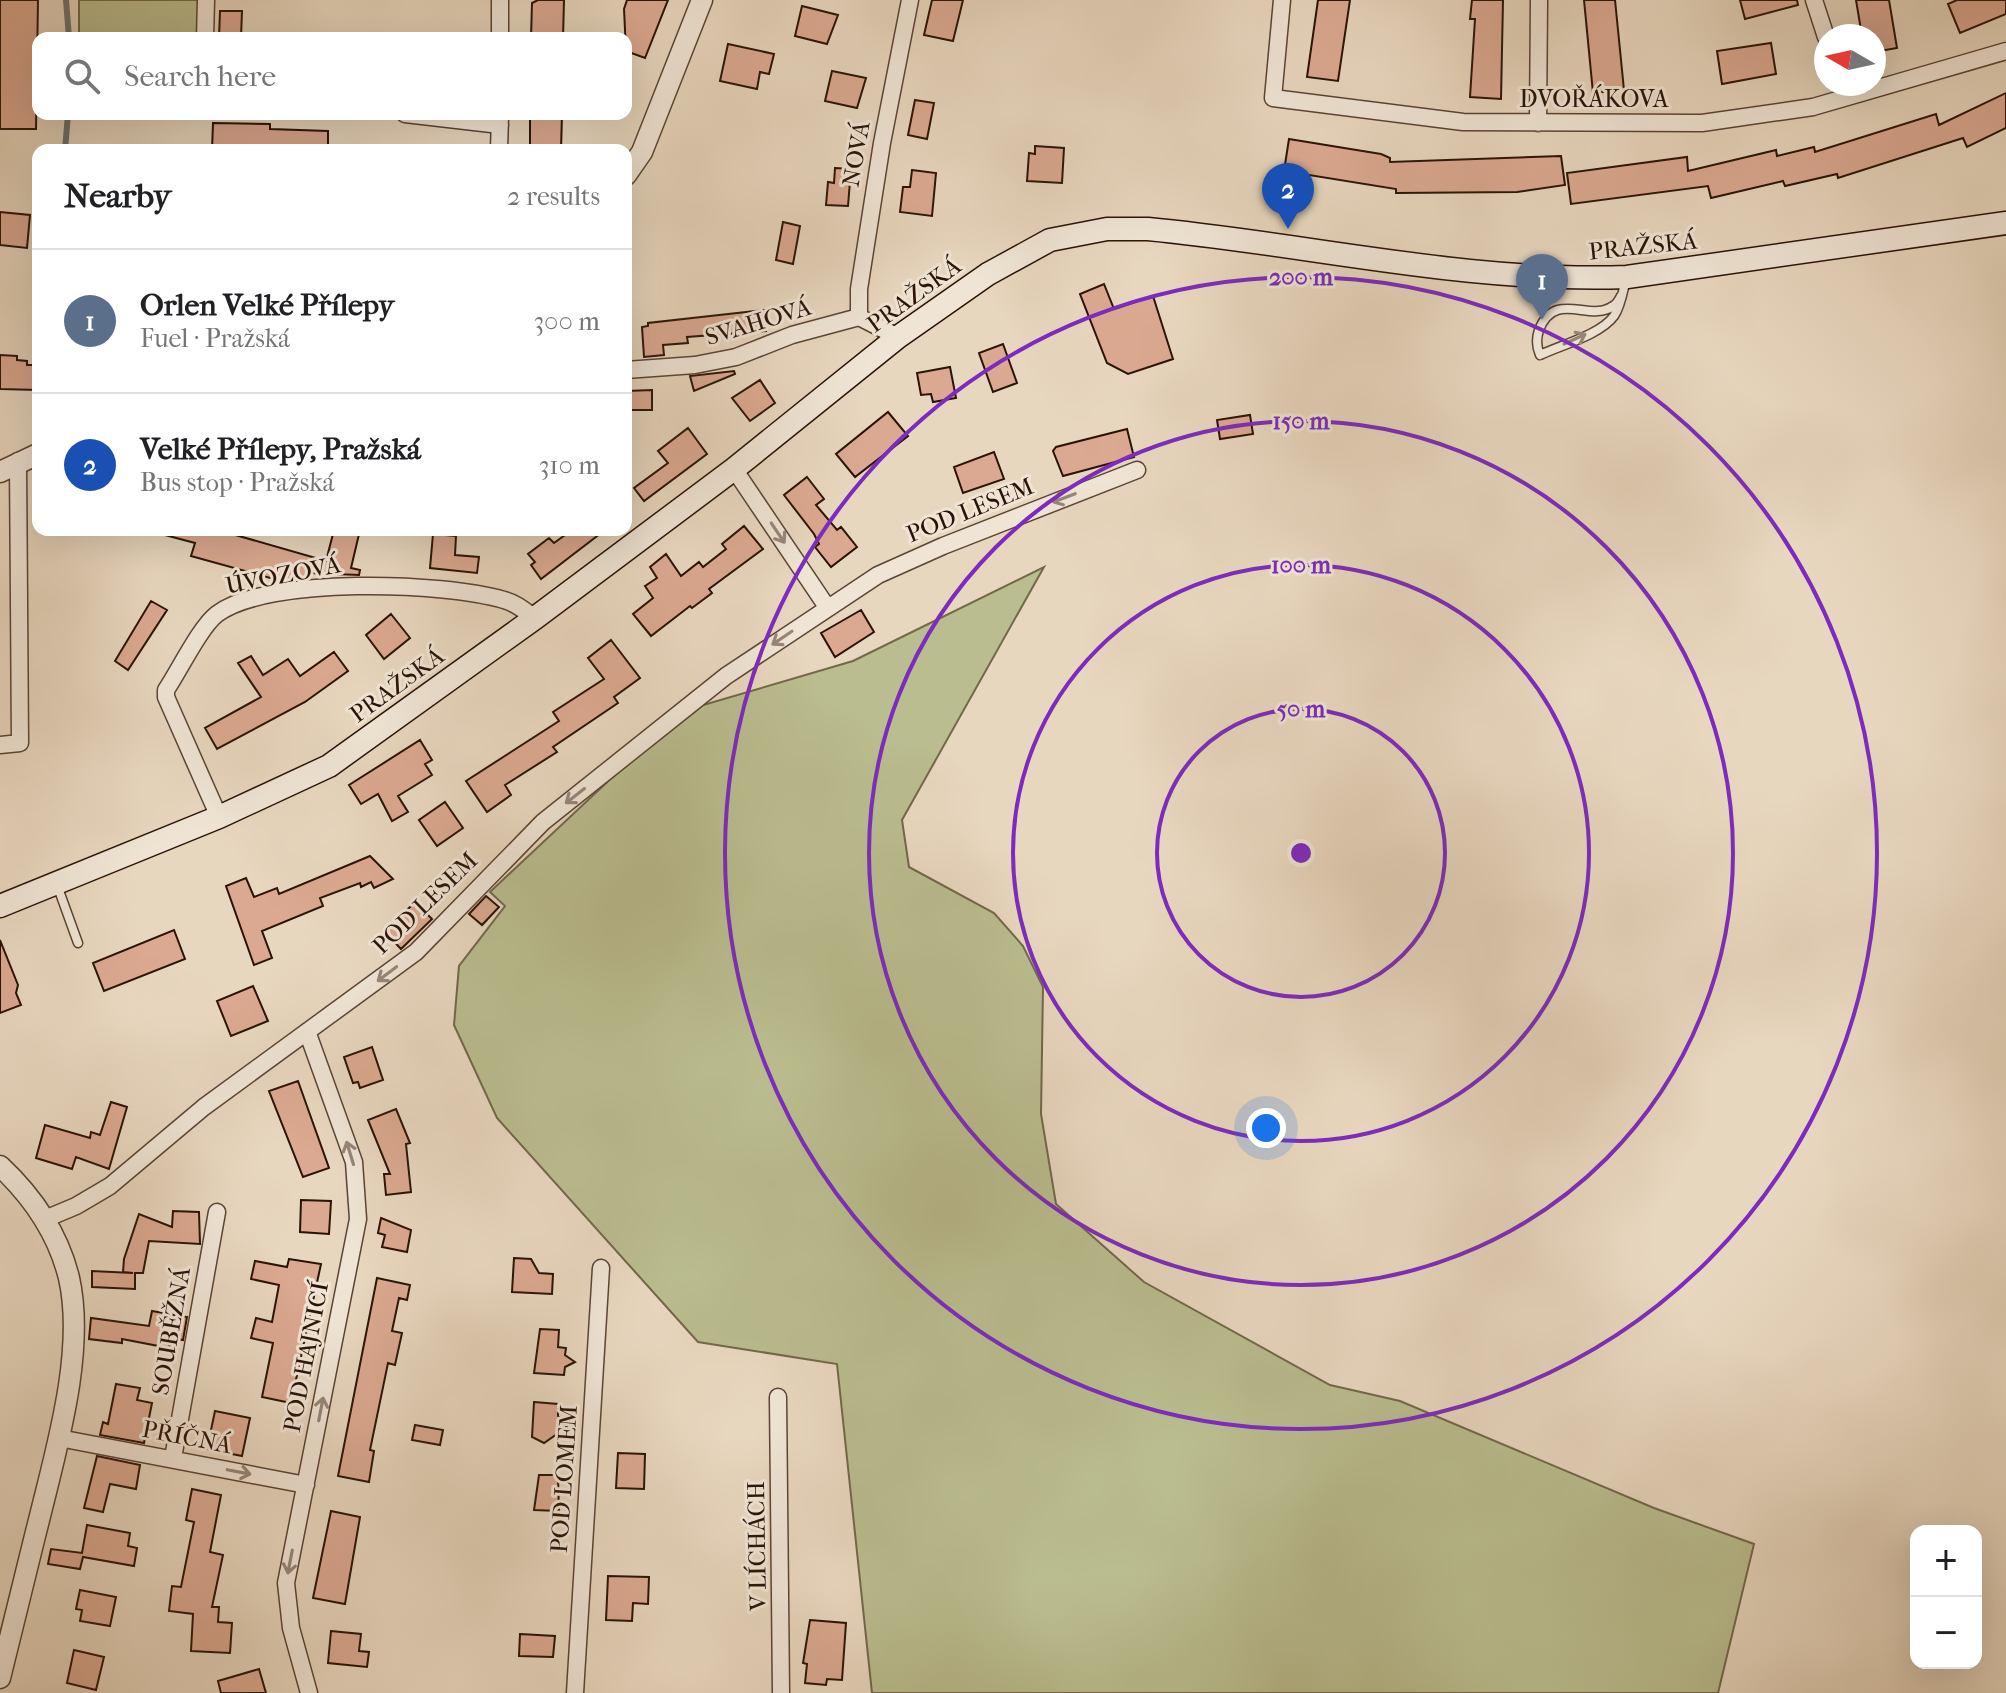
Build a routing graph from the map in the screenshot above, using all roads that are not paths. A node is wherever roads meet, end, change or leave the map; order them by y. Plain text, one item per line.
1 (206, 0) edge
2 (500, 0) edge
3 (702, 0) edge
4 (910, 0) edge
5 (1282, 0) edge
6 (1539, 0) edge
7 (1814, 0) edge
8 (1822, 24) edge
9 (205, 32) edge
10 (500, 32) edge
11 (2006, 51) edge
12 (1886, 80) edge
13 (1834, 96) edge
14 (500, 120) edge
15 (1538, 123) junction
16 (499, 144) edge
17 (632, 166) edge
18 (2006, 223) edge
19 (1624, 287) junction
20 (859, 317) junction
21 (898, 337) junction
22 (632, 370) edge
23 (32, 456) edge
24 (18, 461) junction
25 (734, 469) junction
26 (1137, 470) dead end
27 (0, 472) edge
28 (827, 607) junction
29 (535, 618) junction
30 (0, 745) edge
31 (219, 817) junction
32 (57, 885) junction
33 (0, 906) edge
34 (78, 943) dead end
35 (308, 1034) junction
36 (0, 1166) edge
37 (217, 1212) dead end
38 (45, 1219) junction
39 (601, 1268) dead end
40 (778, 1397) dead end
41 (59, 1438) junction
42 (173, 1458) junction
43 (306, 1485) junction
44 (0, 1678) edge
45 (309, 1693) edge
46 (575, 1693) edge
47 (781, 1693) edge

1 - 9 street
2 - 10 street
3 - 17 street
4 - 20 street, NOVÁ
5 - 15 street, DVOŘÁKOVA
6 - 15 street
7 - 8 street
11 - 12 street, DVOŘÁKOVA
13 - 15 street, DVOŘÁKOVA
14 - 16 street
18 - 19 main road, PRAŽSKÁ
19 -> 19 lane
19 - 21 main road, PRAŽSKÁ
20 - 21 street
20 - 22 street, SVAHOVÁ
21 - 25 main road, PRAŽSKÁ
23 - 24 street
24 - 27 street
24 - 30 street
25 -> 28 street
25 - 29 main road, PRAŽSKÁ
26 -> 28 street, POD LESEM
28 -> 35 street, POD LESEM
29 - 31 main road, PRAŽSKÁ
29 - 31 street, ÚVOZOVÁ
31 - 32 main road, PRAŽSKÁ
32 - 33 main road, PRAŽSKÁ
32 - 34 lane
35 - 38 street, POD LESEM
43 -> 35 street, POD HAJNICÍ
36 - 38 street
37 - 42 street, SOUBĚŽNÁ
38 - 41 street
39 - 46 street, POD LOMEM
40 - 47 street, V LÍCHÁCH
41 - 42 street, PŘÍČNÁ
41 - 44 street
42 -> 43 street, PŘÍČNÁ
43 -> 45 street, POD HAJNICÍ

